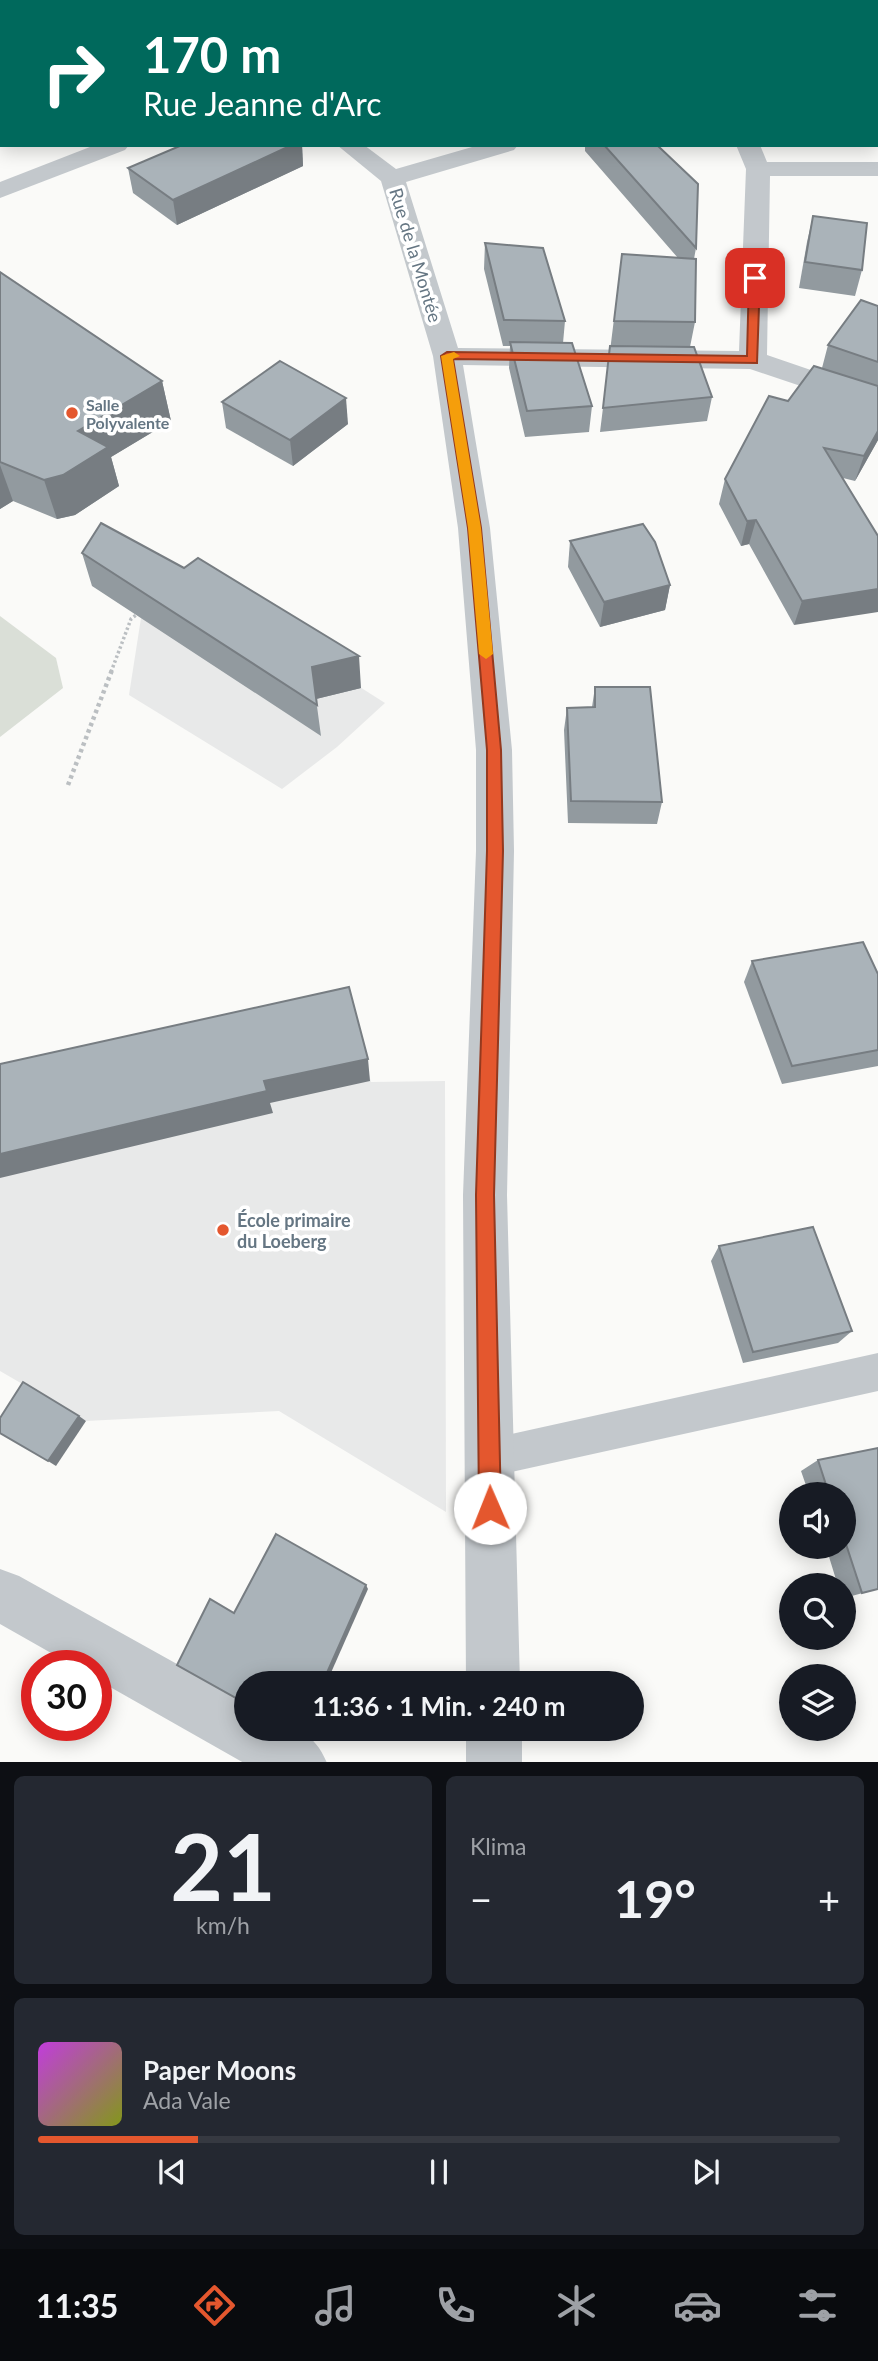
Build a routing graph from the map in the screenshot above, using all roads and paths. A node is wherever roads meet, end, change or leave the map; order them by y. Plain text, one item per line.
1 (112, 147) edge
2 (352, 147) edge
3 (499, 147) edge
4 (753, 157) edge
5 (878, 169) edge
6 (392, 178) junction
7 (0, 191) edge
8 (447, 356) junction
9 (752, 360) junction
10 (878, 403) edge
11 (141, 611) edge
12 (68, 785) dead end
13 (878, 1372) edge
14 (489, 1458) junction
15 (0, 1595) edge
16 (493, 1671) edge
17 (494, 1741) edge
18 (299, 1762) edge
19 (494, 1762) edge

1 - 7 street
2 - 6 street, Rue de la Montée
3 - 6 street
4 - 5 street
4 - 9 street
6 - 8 street, Rue de la Montée
8 - 9 street
8 - 14 street, Rue de la Montée
9 - 10 street
11 - 12 path
13 - 14 lane
14 - 16 street, Rue de la Montée
15 - 18 street
17 - 19 street

